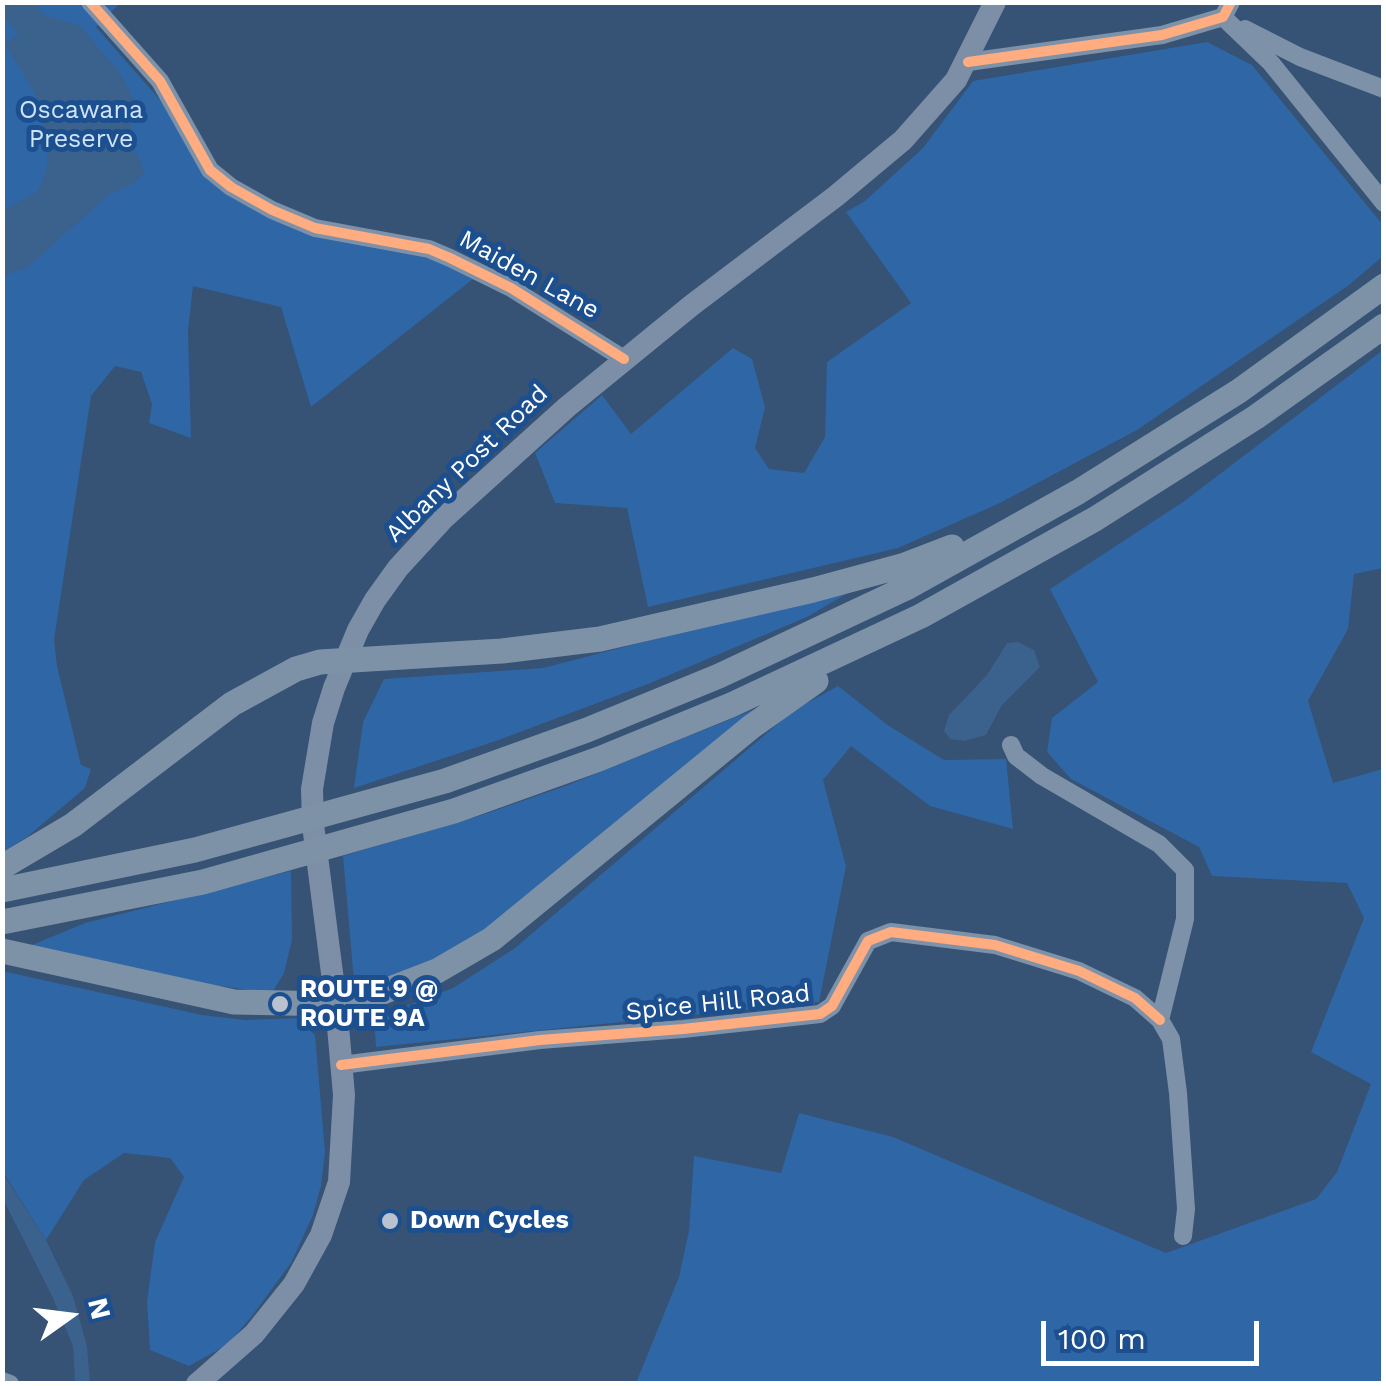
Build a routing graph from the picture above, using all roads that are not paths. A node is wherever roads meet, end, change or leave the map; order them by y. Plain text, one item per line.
1 (90, 2) edge
2 (995, 2) edge
3 (1227, 10) edge
4 (968, 62) junction
5 (1384, 89) edge
6 (1384, 203) edge
7 (1384, 286) edge
8 (1384, 326) edge
9 (624, 359) junction
10 (1132, 460) junction
11 (984, 582) junction
12 (344, 662) junction
13 (1011, 745) dead end
14 (2, 868) edge
15 (2, 890) edge
16 (2, 922) edge
17 (2, 951) edge
18 (336, 1004) junction
19 (1160, 1020) junction
20 (341, 1065) junction
21 (1183, 1236) dead end
22 (2, 1382) edge
23 (10, 1384) edge
24 (197, 1384) edge

1 - 9 street, Maiden Lane
2 - 4 main road, Albany Post Road
3 - 4 street
3 - 5 street
3 - 6 street
4 - 9 main road, Albany Post Road
7 - 10 highway
8 - 11 highway
9 - 12 main road, Albany Post Road
10 - 12 highway
10 - 15 highway
11 - 16 highway
11 - 18 highway
12 - 14 highway
12 - 18 main road, Albany Post Road
13 - 19 street
17 - 18 highway
18 - 20 main road, Albany Post Road
19 - 20 street, Spice Hill Road
19 - 21 street
20 - 24 main road, Albany Post Road
22 - 23 street

